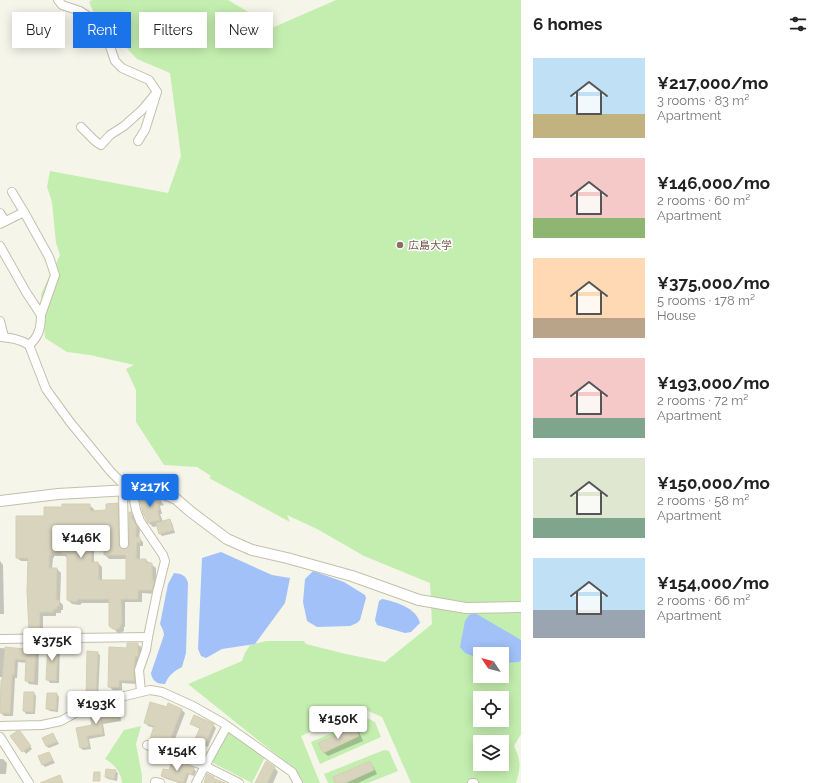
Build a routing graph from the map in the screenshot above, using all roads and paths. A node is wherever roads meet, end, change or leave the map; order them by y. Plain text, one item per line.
1 (58, 0) edge
2 (157, 92) junction
3 (81, 127) dead end
4 (138, 142) dead end
5 (12, 192) dead end
6 (24, 212) junction
7 (0, 213) edge
8 (2, 222) edge
9 (0, 246) edge
10 (41, 315) junction
11 (0, 321) edge
12 (2, 337) edge
13 (29, 345) junction
14 (126, 490) junction
15 (0, 501) edge
16 (124, 544) dead end
17 (521, 607) edge
18 (148, 637) junction
19 (0, 639) edge
20 (141, 692) junction
21 (0, 726) edge
22 (227, 726) junction
23 (0, 737) edge
24 (147, 744) dead end
25 (205, 766) junction
26 (30, 783) edge
27 (196, 783) edge
28 (239, 783) edge
29 (298, 783) edge

1 - 2 street
2 - 3 street
2 - 4 street
5 - 6 street
6 - 8 street
6 - 10 street
7 - 8 street
9 - 10 street
10 - 13 street
11 - 12 street
12 - 13 street
13 - 14 street
14 - 15 street
14 - 16 street
14 - 17 street
14 - 18 street
18 - 19 street
18 - 20 street
20 - 21 street
20 - 22 street
22 - 25 street
22 - 29 street
23 - 26 street
24 - 25 street
25 - 27 street
25 - 28 street

